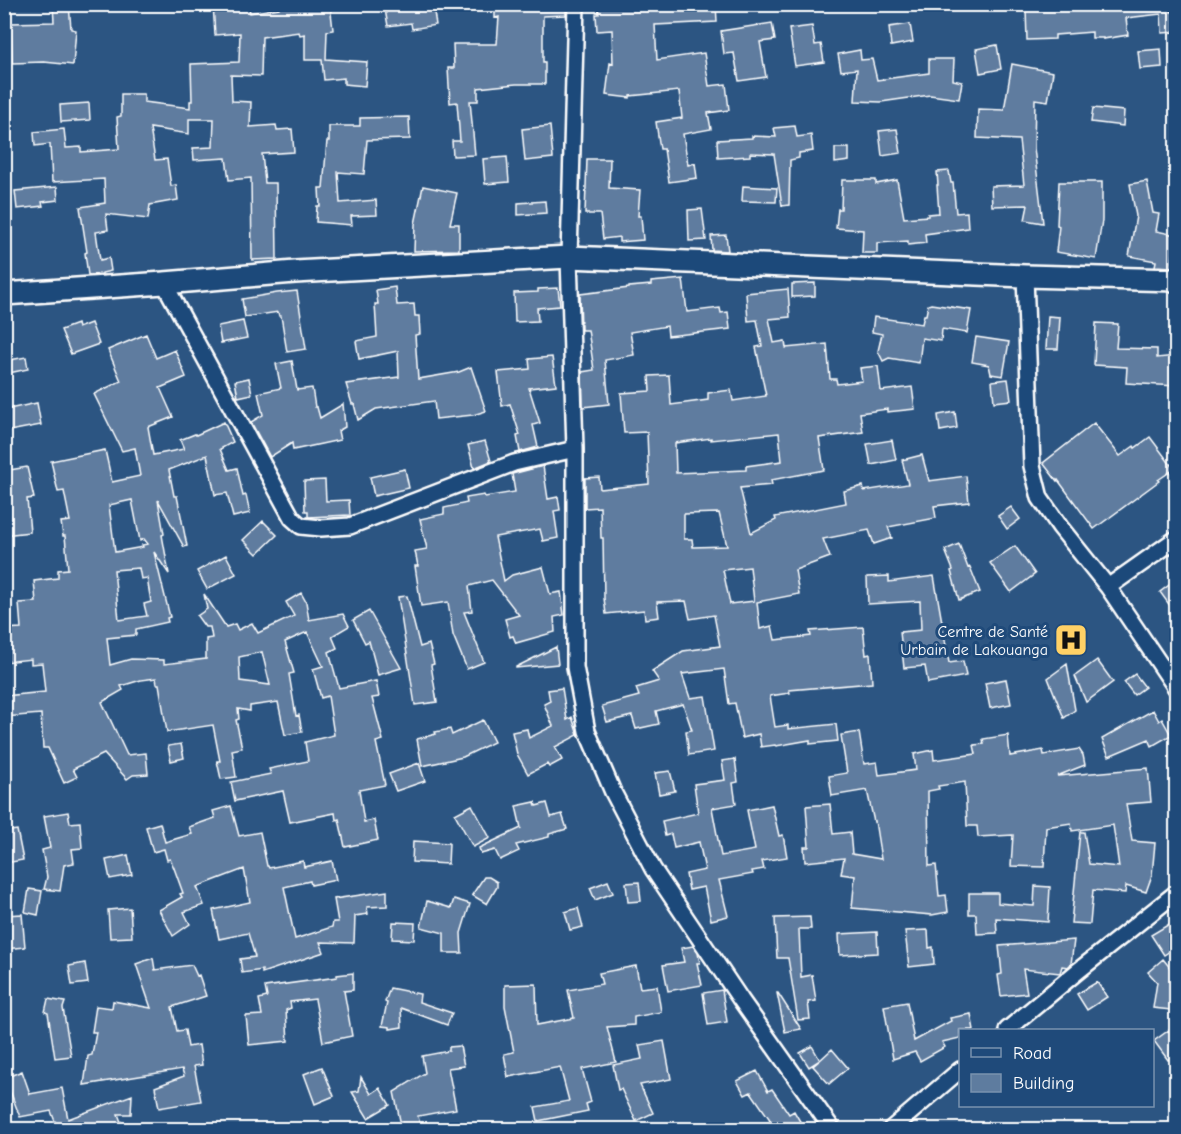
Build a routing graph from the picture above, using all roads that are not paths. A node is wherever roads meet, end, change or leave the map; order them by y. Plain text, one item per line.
1 (576, 4) edge
2 (569, 257) junction
3 (1025, 276) junction
4 (1176, 280) edge
5 (164, 283) junction
6 (4, 294) edge
7 (575, 449) junction
8 (1176, 539) edge
9 (1108, 587) junction
10 (1176, 688) edge
11 (1176, 893) edge
12 (1008, 1029) edge
13 (959, 1071) edge
14 (833, 1130) edge
15 (890, 1130) edge

1 - 2 street
2 - 3 street
2 - 5 street
2 - 7 street
3 - 4 street
3 - 9 street
5 - 6 street
5 - 7 street
7 - 14 street
8 - 9 street
9 - 10 street
11 - 12 street
13 - 15 street

